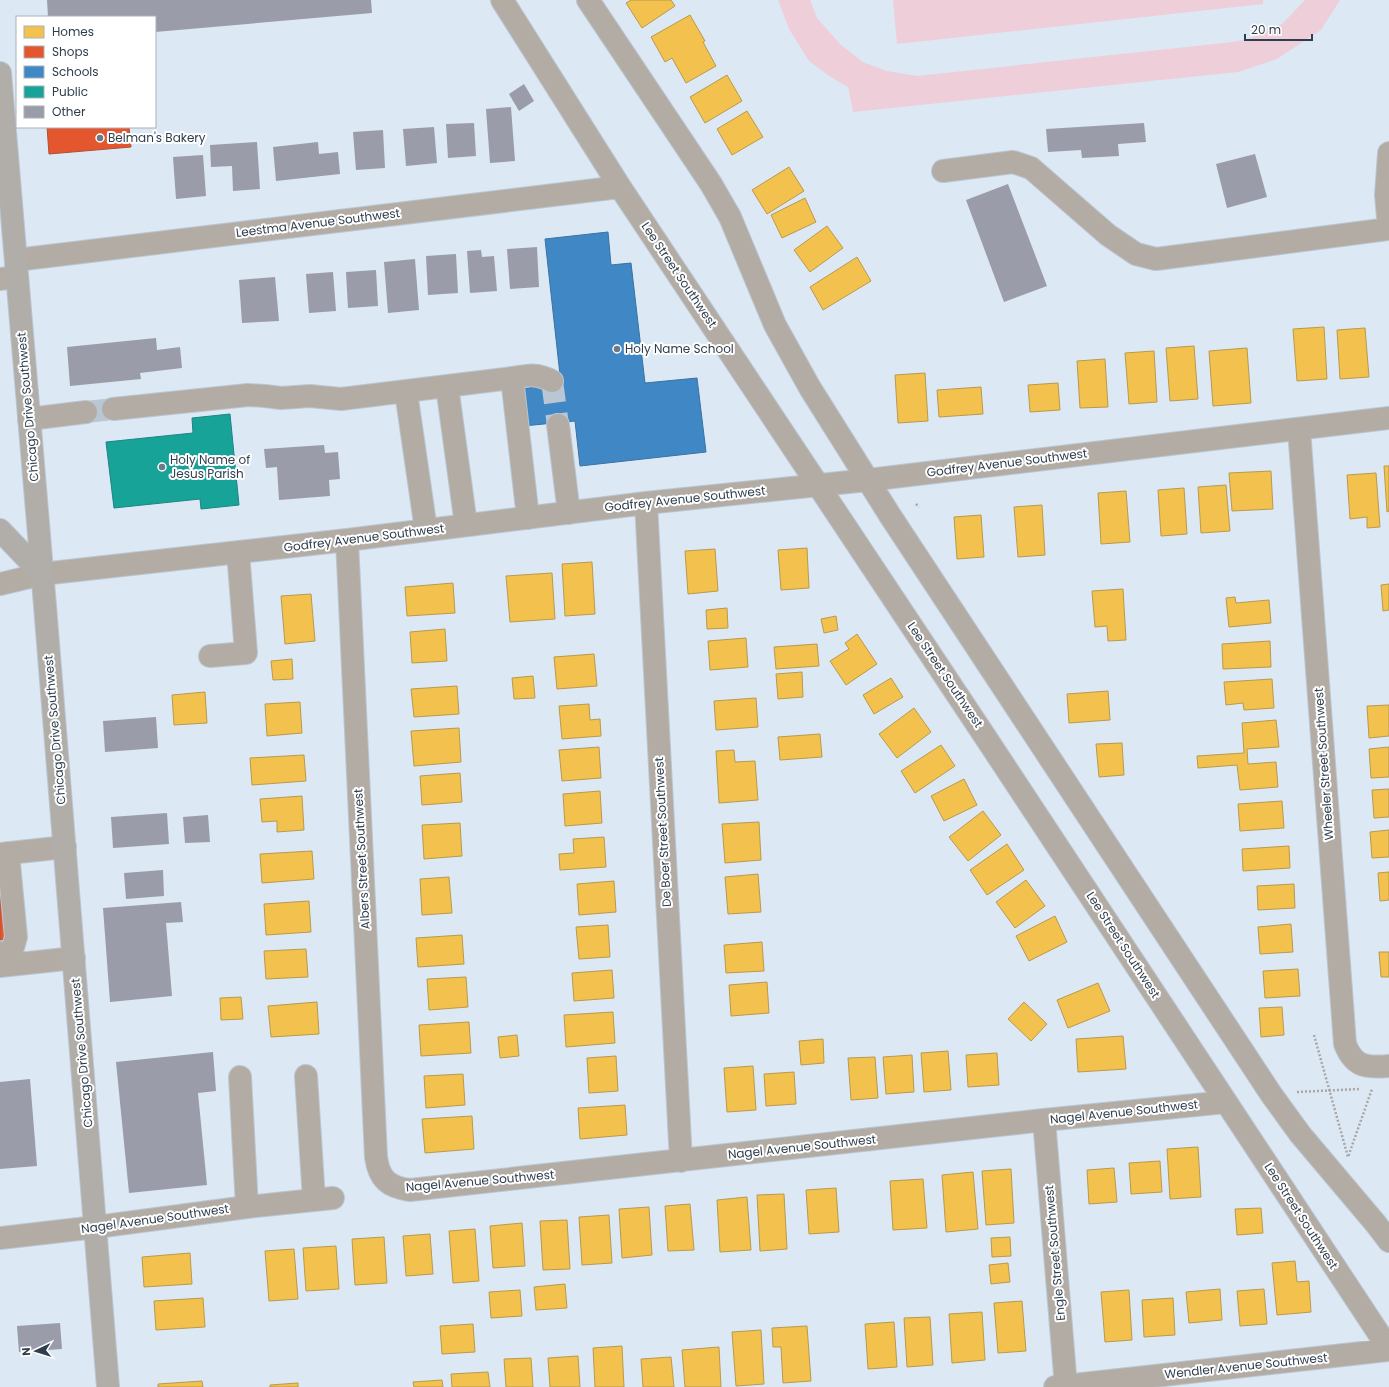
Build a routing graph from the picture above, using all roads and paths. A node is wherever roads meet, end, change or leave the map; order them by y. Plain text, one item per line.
1 (502, 0) edge
2 (588, 0) edge
3 (0, 73) edge
4 (1389, 153) edge
5 (943, 171) dead end
6 (620, 187) junction
7 (6, 228) edge
8 (1389, 229) edge
9 (11, 272) edge
10 (512, 378) junction
11 (552, 381) dead end
12 (447, 386) junction
13 (406, 392) junction
14 (113, 409) tunnel mouth
15 (86, 412) tunnel mouth
16 (1389, 418) edge
17 (29, 419) junction
18 (558, 425) tunnel mouth
19 (1299, 429) junction
20 (868, 480) junction
21 (819, 485) junction
22 (646, 503) junction
23 (916, 504) dead end
24 (919, 507) dead end
25 (568, 512) junction
26 (528, 518) junction
27 (466, 525) junction
28 (0, 530) edge
29 (426, 530) junction
30 (347, 540) junction
31 (238, 552) junction
32 (42, 574) junction
33 (0, 584) edge
34 (210, 656) dead end
35 (65, 847) junction
36 (4, 854) edge
37 (0, 953) edge
38 (74, 958) junction
39 (0, 966) edge
40 (1314, 1035) dead end
41 (1389, 1066) edge
42 (306, 1076) dead end
43 (240, 1077) dead end
44 (1374, 1083) dead end
45 (1373, 1088) junction
46 (1330, 1090) junction
47 (1291, 1092) dead end
48 (1226, 1102) junction
49 (1044, 1120) junction
50 (681, 1160) junction
51 (382, 1177) joint
52 (247, 1207) junction
53 (96, 1227) junction
54 (0, 1238) edge
55 (1389, 1241) edge
56 (1389, 1349) edge
57 (108, 1387) edge
58 (1062, 1387) edge

1 - 6 street, Lee Street Southwest
2 - 20 street
3 - 7 main road, Chicago Drive Southwest
4 - 8 street
5 - 8 street
6 - 9 street, Leestma Avenue Southwest
6 - 21 street, Lee Street Southwest
7 - 9 main road, Chicago Drive Southwest
9 - 17 main road, Chicago Drive Southwest
10 - 11 street
10 - 12 street
10 - 26 street
12 - 13 street
12 - 27 street
13 - 14 street
13 - 29 street
15 - 17 street
16 - 19 street, Godfrey Avenue Southwest
17 - 32 main road, Chicago Drive Southwest
18 - 25 street
19 - 20 street, Godfrey Avenue Southwest
19 - 41 street, Wheeler Street Southwest
20 - 21 street, Godfrey Avenue Southwest
20 - 55 street
21 - 22 street, Godfrey Avenue Southwest
21 - 48 street, Lee Street Southwest
22 - 25 street, Godfrey Avenue Southwest
22 - 50 street, De Boer Street Southwest
23 - 24 path
25 - 26 street, Godfrey Avenue Southwest
26 - 27 street, Godfrey Avenue Southwest
27 - 29 street, Godfrey Avenue Southwest
28 - 32 main road
29 - 30 street, Godfrey Avenue Southwest
30 - 31 street, Godfrey Avenue Southwest
30 - 51 street, Albers Street Southwest
31 - 32 street, Godfrey Avenue Southwest
31 - 34 street
32 - 33 street, Godfrey Avenue Southwest
32 - 35 main road, Chicago Drive Southwest
35 - 36 street
35 - 38 main road, Chicago Drive Southwest
36 - 37 street
38 - 39 street
38 - 53 main road, Chicago Drive Southwest
40 - 46 path
42 - 52 street, Nagel Avenue Southwest
43 - 52 street
44 - 45 path
45 - 46 path
45 - 46 path
46 - 47 path
48 - 49 street, Nagel Avenue Southwest
48 - 56 street, Lee Street Southwest
49 - 50 street, Nagel Avenue Southwest
49 - 58 street, Engle Street Southwest
50 - 51 street, Nagel Avenue Southwest
52 - 53 street, Nagel Avenue Southwest
53 - 54 street, Nagel Avenue Southwest
53 - 57 main road, Chicago Drive Southwest
56 - 58 street, Wendler Avenue Southwest

